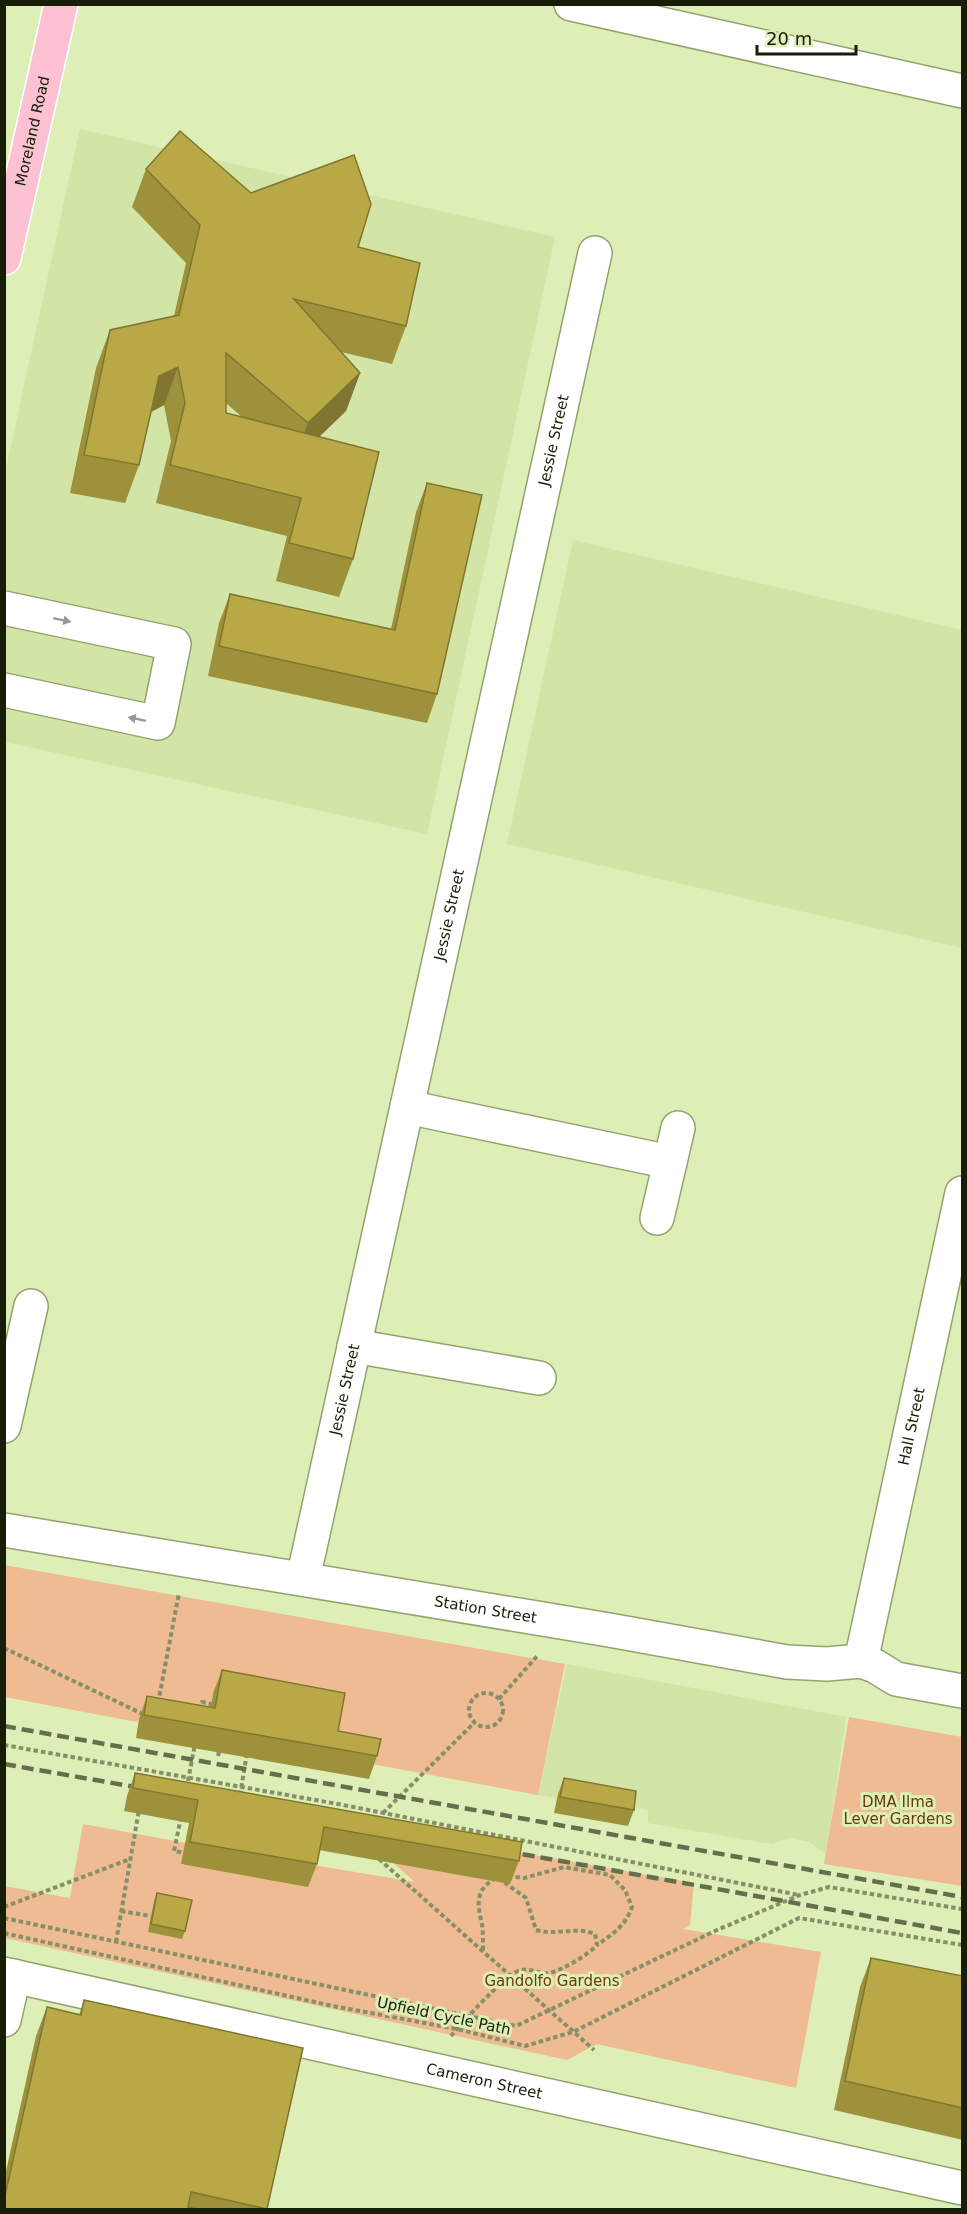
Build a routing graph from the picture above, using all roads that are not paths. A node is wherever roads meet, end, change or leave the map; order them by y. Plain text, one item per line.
1 (61, 4) edge
2 (571, 4) edge
3 (963, 91) edge
4 (11, 200) edge
5 (595, 254) dead end
6 (4, 258) edge
7 (4, 608) edge
8 (4, 690) edge
9 (407, 1107) junction
10 (678, 1128) dead end
11 (670, 1162) junction
12 (963, 1193) edge
13 (657, 1218) dead end
14 (31, 1306) dead end
15 (354, 1346) junction
16 (539, 1378) dead end
17 (4, 1426) edge
18 (4, 1530) edge
19 (303, 1579) junction
20 (861, 1661) junction
21 (963, 1691) edge
22 (9, 1976) edge
23 (4, 2020) edge
24 (963, 2188) edge

1 - 4 main road, Moreland Road
2 - 3 street
4 - 6 main road, Moreland Road
5 - 9 street, Jessie Street
7 -> 8 street
9 - 11 street
9 - 15 street, Jessie Street
10 - 11 street
11 - 13 street
12 - 20 street, Hall Street
14 - 17 street
15 - 16 street
15 - 19 street, Jessie Street
18 - 19 street, Station Street
19 - 20 street, Station Street
20 - 21 street
22 - 23 street
22 - 24 street, Cameron Street

